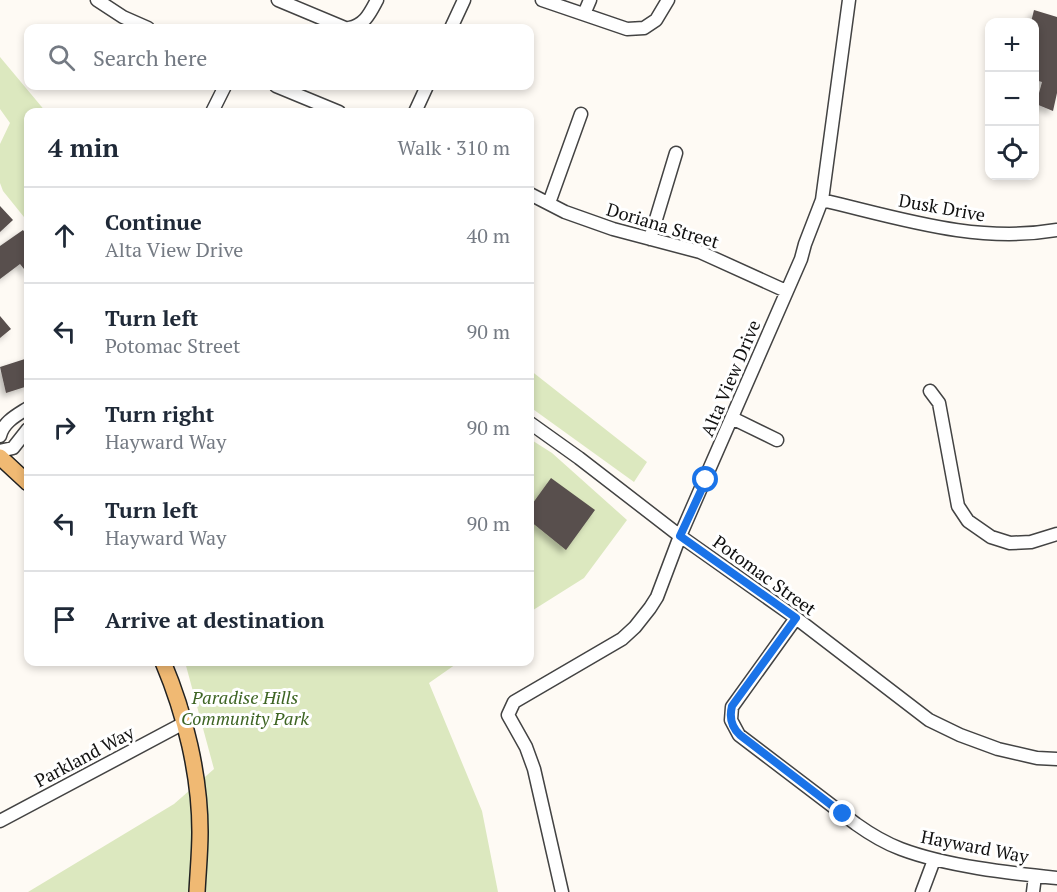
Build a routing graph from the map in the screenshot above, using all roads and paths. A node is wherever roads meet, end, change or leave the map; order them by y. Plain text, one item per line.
1 (97, 0) edge
2 (278, 0) edge
3 (377, 0) edge
4 (464, 0) edge
5 (543, 0) edge
6 (590, 0) edge
7 (669, 0) edge
8 (849, 0) edge
9 (584, 14) junction
10 (140, 24) edge
11 (337, 24) edge
12 (360, 24) edge
13 (454, 24) edge
14 (223, 90) edge
15 (286, 90) edge
16 (425, 90) edge
17 (214, 108) edge
18 (329, 108) edge
19 (417, 108) edge
20 (581, 114) dead end
21 (676, 153) dead end
22 (534, 196) edge
23 (822, 200) junction
24 (549, 203) junction
25 (1057, 230) edge
26 (651, 239) junction
27 (786, 291) junction
28 (930, 391) dead end
29 (24, 411) edge
30 (732, 418) junction
31 (534, 426) edge
32 (24, 434) edge
33 (0, 436) edge
34 (777, 440) dead end
35 (0, 451) edge
36 (0, 457) edge
37 (24, 479) edge
38 (1057, 534) edge
39 (680, 536) junction
40 (796, 618) junction
41 (164, 666) edge
42 (184, 723) junction
43 (1057, 759) edge
44 (0, 821) edge
45 (934, 860) junction
46 (1035, 876) junction
47 (1057, 878) edge
48 (197, 892) edge
49 (562, 892) edge
50 (922, 892) edge
51 (1033, 892) edge

1 - 10 street
2 - 11 street
3 - 12 street
4 - 13 street
5 - 9 street
6 - 9 street
7 - 9 street
8 - 23 street, Alta View Drive
14 - 17 street
15 - 18 street
16 - 19 street
20 - 24 street
21 - 26 street
22 - 24 street, Doriana Street
23 - 25 street, Dusk Drive
23 - 27 street, Alta View Drive
24 - 26 street, Doriana Street
26 - 27 street, Doriana Street
27 - 30 street, Alta View Drive
28 - 38 street
29 - 33 street
30 - 34 street
30 - 39 street, Alta View Drive
31 - 39 street, Potomac Street
32 - 35 street
36 - 37 main road
39 - 40 street, Potomac Street
39 - 49 street, Alta View Drive
40 - 43 street, Potomac Street
40 - 45 street, Hayward Way
41 - 42 main road
42 - 44 street, Parkland Way
42 - 48 main road
45 - 46 street, Hayward Way
45 - 50 street
46 - 47 street, Hayward Way
46 - 51 street

